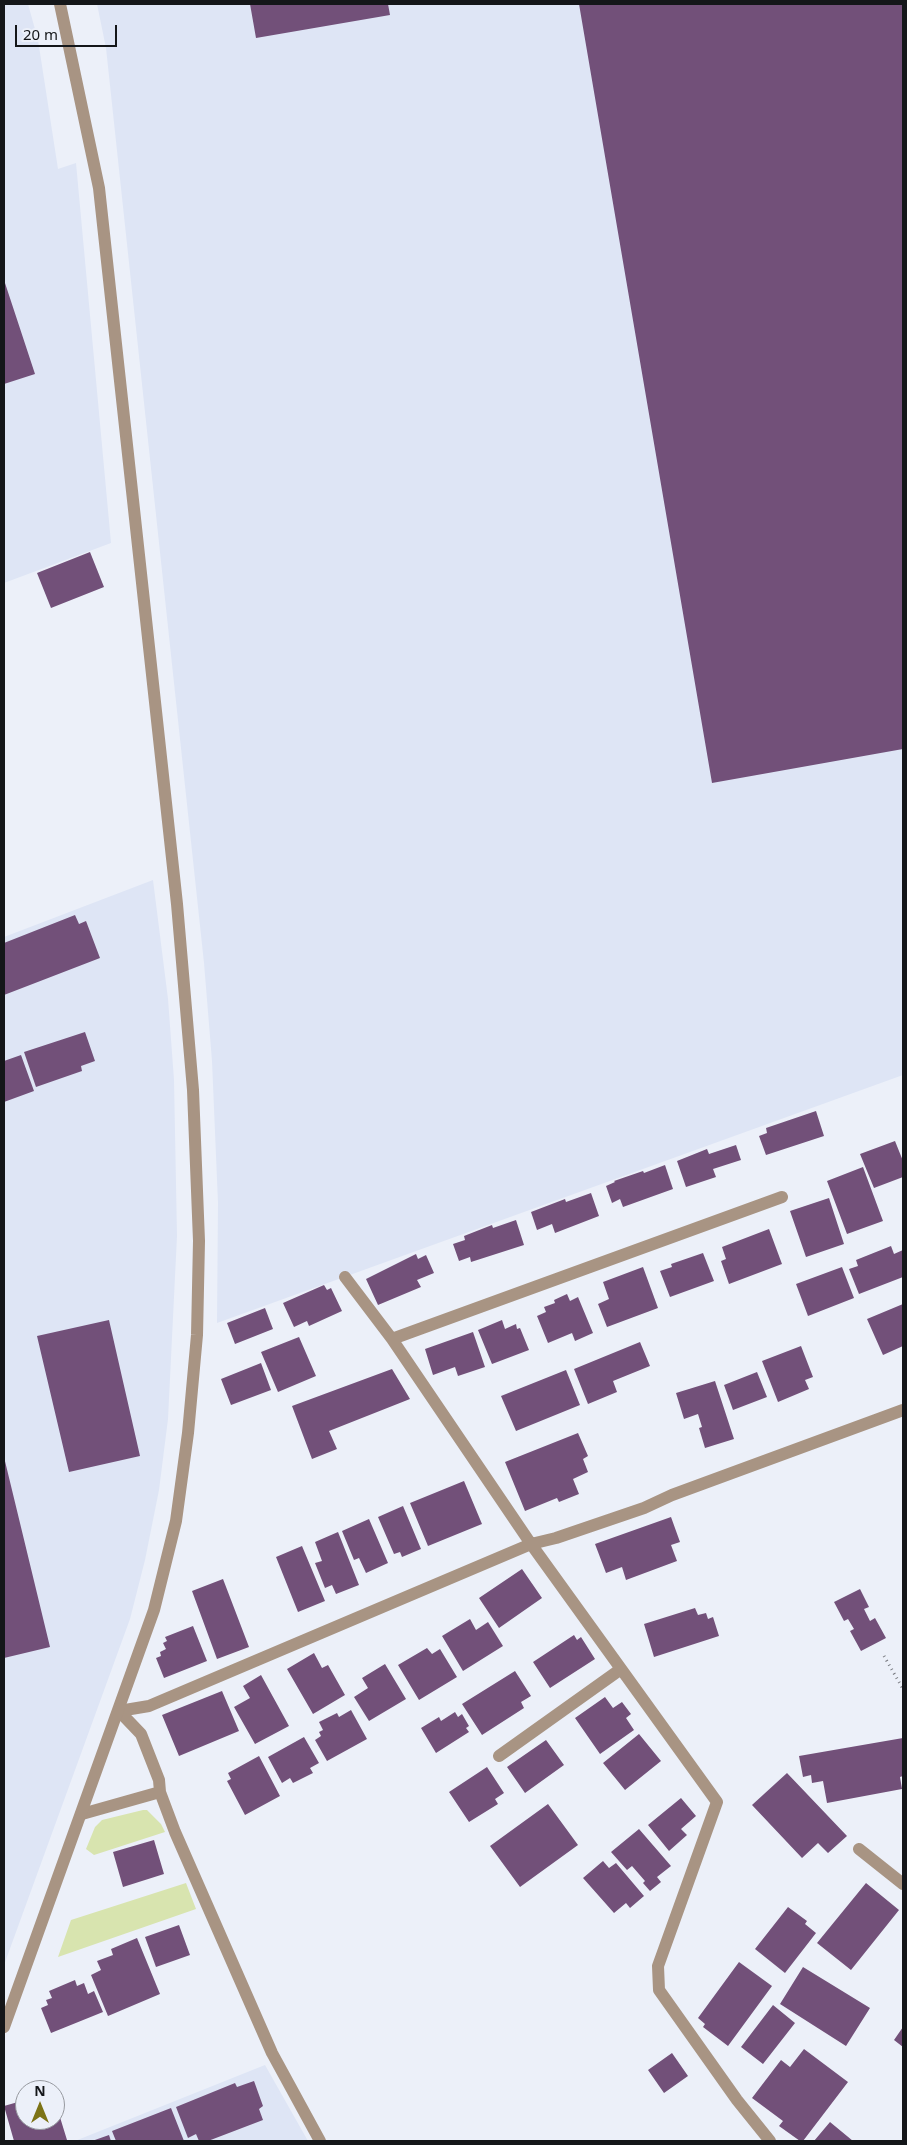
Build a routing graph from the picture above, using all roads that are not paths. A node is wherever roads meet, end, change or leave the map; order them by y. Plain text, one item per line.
1 (60, 4) edge
2 (782, 1197) dead end
3 (345, 1277) dead end
4 (392, 1339) junction
5 (903, 1410) edge
6 (531, 1544) junction
7 (621, 1669) junction
8 (119, 1711) junction
9 (498, 1756) dead end
10 (160, 1792) junction
11 (82, 1814) junction
12 (859, 1849) dead end
13 (903, 1884) edge
14 (4, 2026) edge
15 (320, 2141) edge
16 (770, 2141) edge

1 - 8 street
2 - 4 street
3 - 4 street
4 - 6 street
5 - 6 street
6 - 7 street
6 - 8 street
7 - 9 street
7 - 16 street
8 - 10 street
8 - 11 street
10 - 11 street
10 - 15 street
11 - 14 street
12 - 13 street

